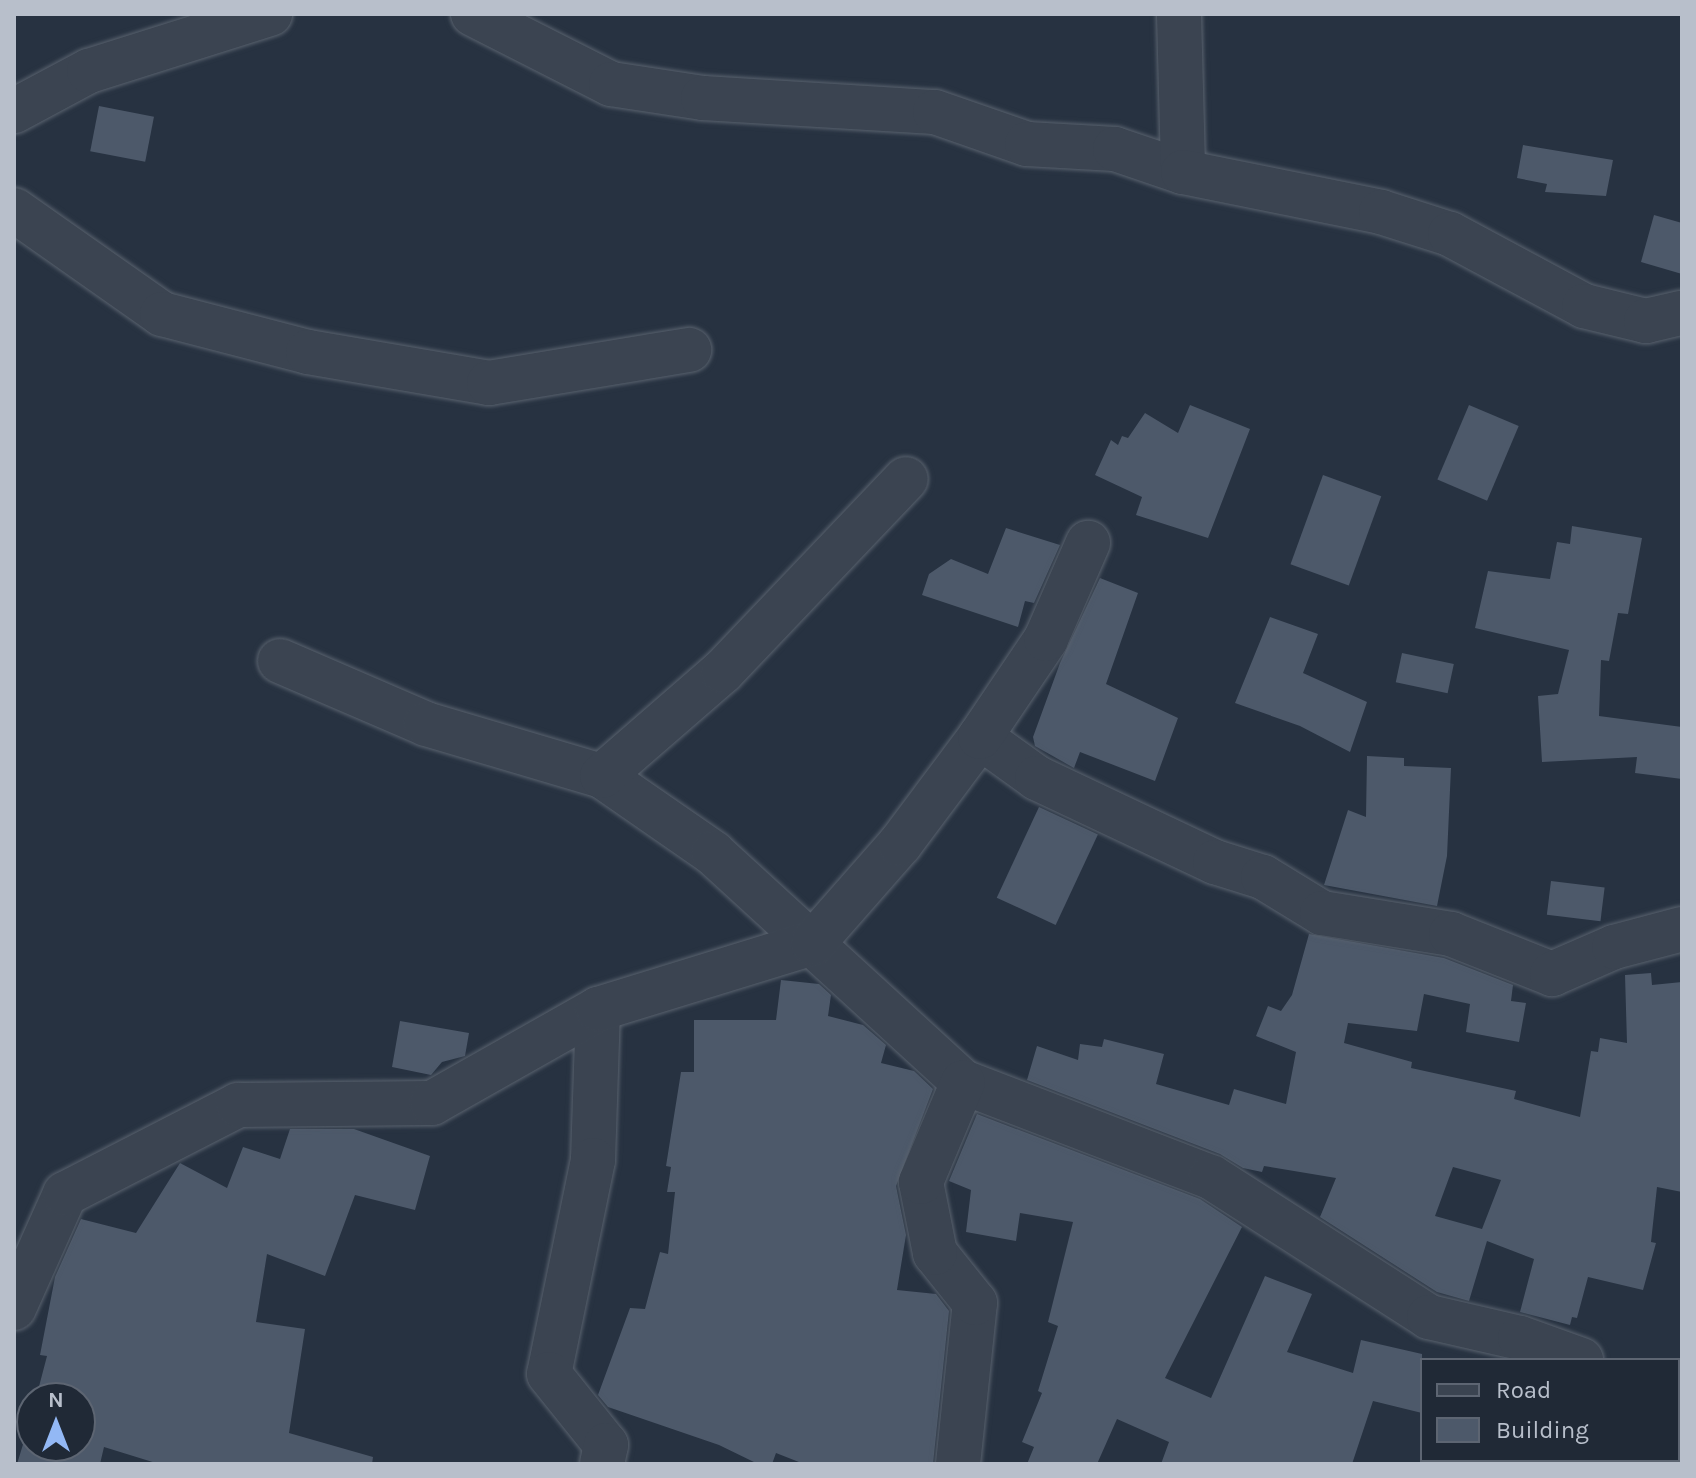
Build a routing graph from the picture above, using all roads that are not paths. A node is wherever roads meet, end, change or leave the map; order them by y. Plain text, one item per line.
1 (270, 14) edge
2 (473, 14) edge
3 (1179, 14) edge
4 (14, 111) edge
5 (1183, 172) junction
6 (14, 210) edge
7 (1682, 313) edge
8 (689, 350) dead end
9 (906, 479) dead end
10 (1088, 543) dead end
11 (280, 661) dead end
12 (980, 737) junction
13 (602, 776) junction
14 (1682, 929) edge
15 (813, 943) junction
16 (598, 1009) junction
17 (963, 1082) junction
18 (65, 1194) junction
19 (14, 1233) edge
20 (14, 1308) edge
21 (1575, 1358) edge
22 (602, 1464) edge
23 (958, 1464) edge

1 - 4 street
2 - 5 street
3 - 5 street
5 - 7 street
6 - 8 street
9 - 13 street
10 - 12 street
11 - 13 street
12 - 14 street
12 - 15 street
13 - 15 street
15 - 16 street
15 - 17 street
16 - 18 street
16 - 22 street
17 - 21 street
17 - 23 street
18 - 19 street
18 - 20 street

